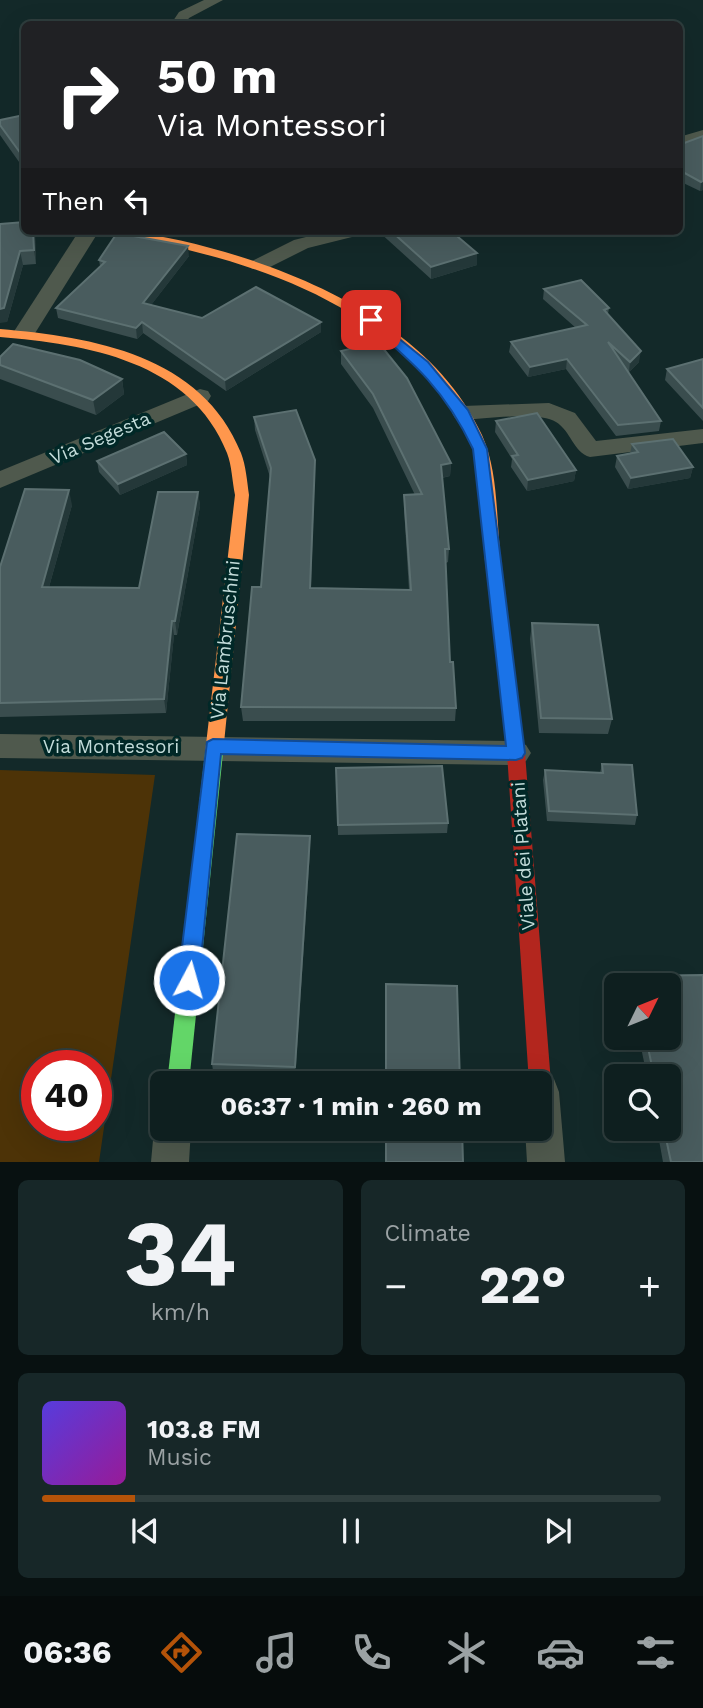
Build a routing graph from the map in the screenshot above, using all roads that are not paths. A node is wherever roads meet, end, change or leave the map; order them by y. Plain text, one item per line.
1 (216, 0) edge
2 (180, 21) edge
3 (703, 135) edge
4 (683, 142) edge
5 (86, 235) edge
6 (136, 235) edge
7 (318, 235) edge
8 (300, 237) edge
9 (259, 265) junction
10 (0, 333) edge
11 (24, 334) junction
12 (200, 397) junction
13 (463, 413) junction
14 (703, 436) edge
15 (0, 480) edge
16 (0, 746) edge
17 (213, 747) junction
18 (516, 753) junction
19 (179, 1071) edge
20 (539, 1071) edge
21 (172, 1141) edge
22 (544, 1141) edge
23 (170, 1162) edge
24 (546, 1162) edge

1 - 2 street
3 - 4 street
5 - 11 street
6 - 9 street, Viale dei Platani
7 - 8 street
8 - 9 street
9 - 13 street, Viale dei Platani
10 - 11 street, Via Lambruschini
11 - 12 street, Via Lambruschini
12 - 15 street, Via Segesta
12 - 17 street, Via Lambruschini
13 - 14 street
13 - 18 street, Viale dei Platani
16 - 17 street, Via Montessori
17 - 18 street, Via Montessori
17 - 19 street, Via Lambruschini
18 - 20 street, Viale dei Platani
21 - 23 street
22 - 24 street

